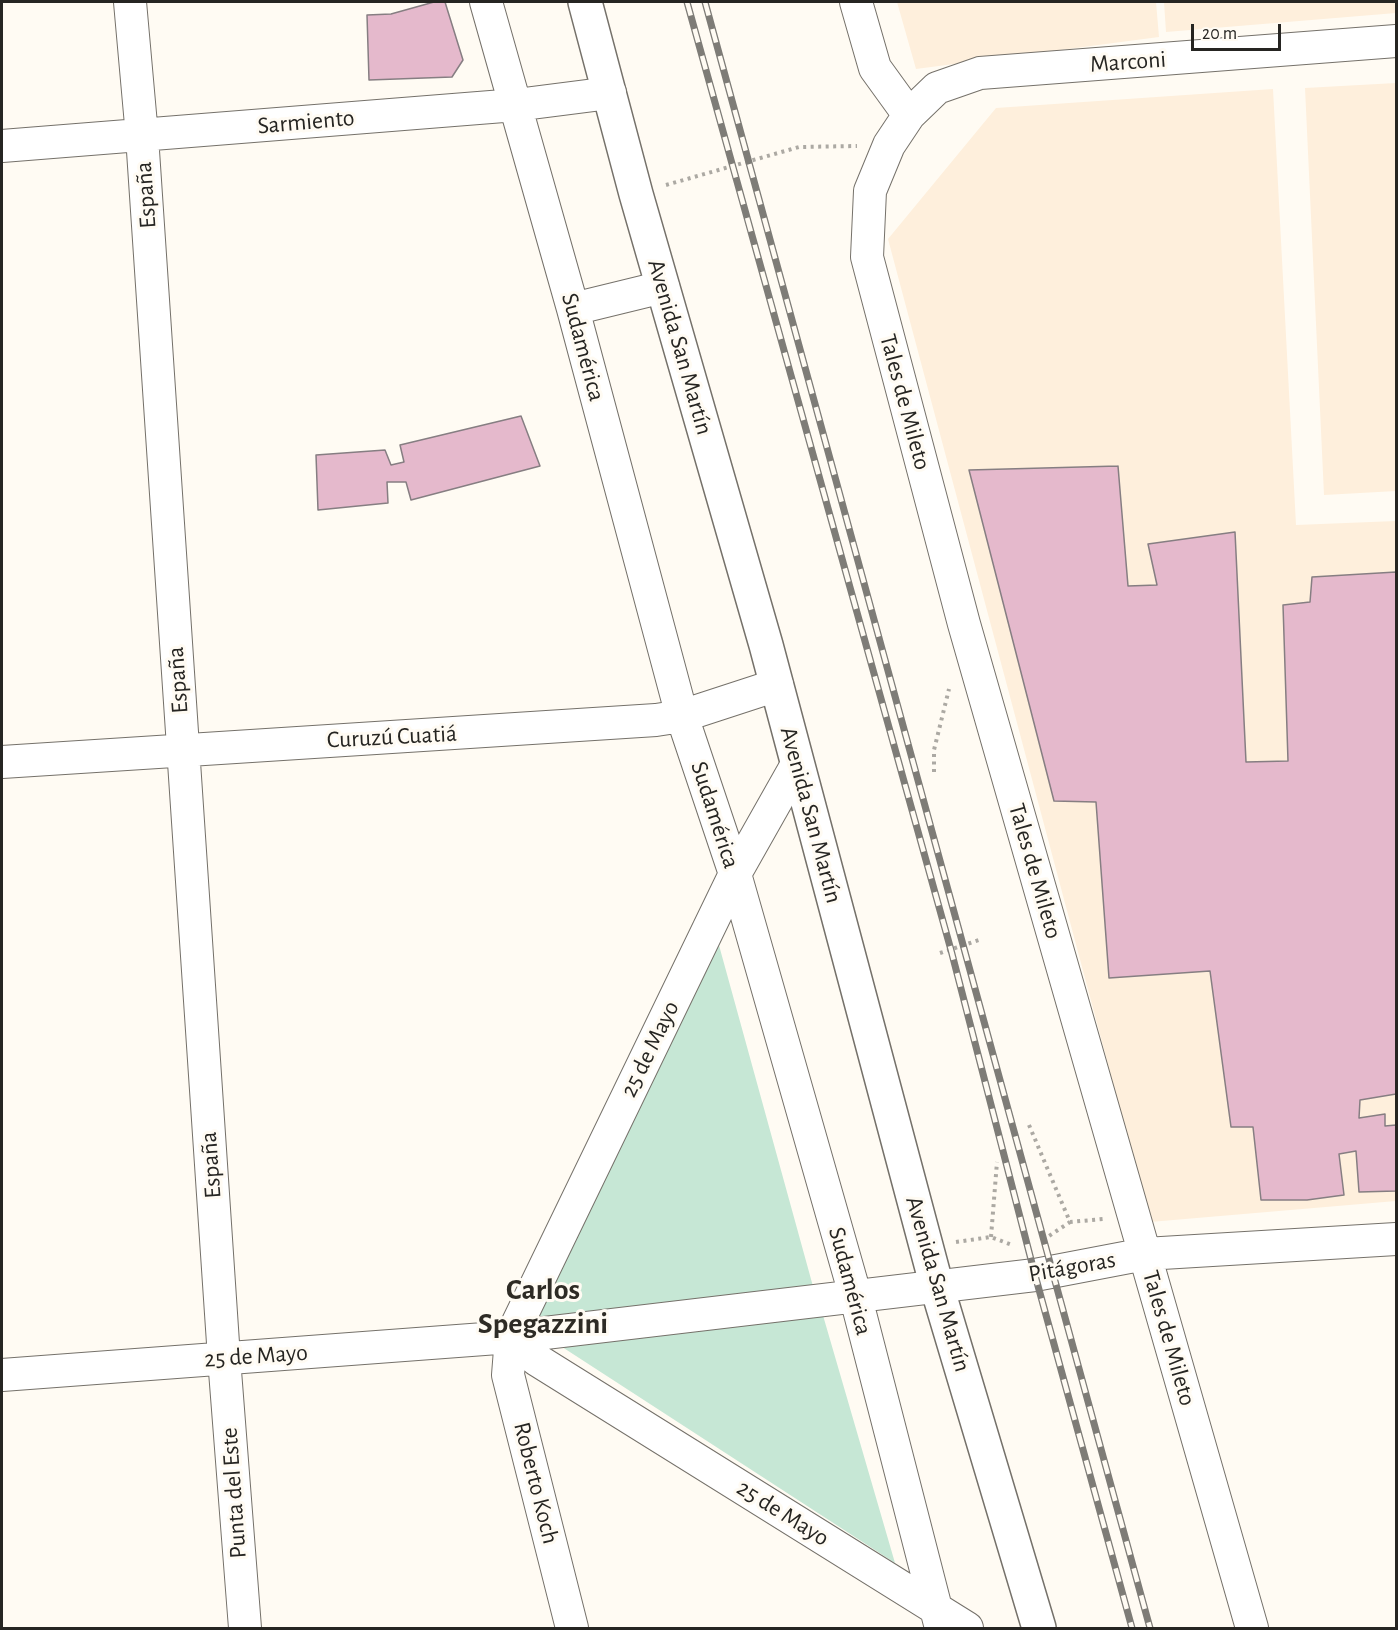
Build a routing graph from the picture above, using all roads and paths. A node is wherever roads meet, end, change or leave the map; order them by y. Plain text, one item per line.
1 (130, 2) edge
2 (486, 2) edge
3 (585, 2) edge
4 (856, 2) edge
5 (1396, 42) edge
6 (610, 93) junction
7 (516, 105) junction
8 (909, 115) junction
9 (142, 135) junction
10 (889, 145) junction
11 (2, 146) edge
12 (636, 194) junction
13 (663, 287) junction
14 (573, 309) junction
15 (951, 681) dead end
16 (777, 685) junction
17 (682, 716) junction
18 (183, 749) junction
19 (2, 762) edge
20 (796, 766) junction
21 (934, 772) dead end
22 (735, 874) junction
23 (979, 940) dead end
24 (940, 953) dead end
25 (1029, 1125) dead end
26 (997, 1162) dead end
27 (1134, 1216) junction
28 (1070, 1222) junction
29 (991, 1237) junction
30 (1396, 1239) edge
31 (1035, 1242) dead end
32 (1019, 1244) dead end
33 (927, 1248) junction
34 (1145, 1254) junction
35 (937, 1287) junction
36 (856, 1299) junction
37 (511, 1337) junction
38 (224, 1358) junction
39 (2, 1375) edge
40 (939, 1619) edge
41 (245, 1629) edge
42 (572, 1629) edge
43 (967, 1629) edge
44 (1039, 1629) edge
45 (1252, 1629) edge

1 - 9 street, España
2 - 7 street, Sudamérica
3 - 6 main road, Avenida San Martín
4 - 8 street
5 - 8 street, Marconi
6 - 7 street, Sarmiento
6 - 12 main road, Avenida San Martín
7 - 9 street, Sarmiento
7 - 14 street, Sudamérica
8 - 10 street, Tales de Mileto
9 - 11 street, Sarmiento
9 - 18 street, España
10 - 12 path
10 - 27 street, Tales de Mileto
12 - 13 main road, Avenida San Martín
13 - 14 street
13 - 16 main road, Avenida San Martín
14 - 17 street, Sudamérica
15 - 21 path
16 - 17 street, Curuzú Cuatiá
16 - 20 main road, Avenida San Martín
17 - 18 street, Curuzú Cuatiá
17 - 22 street, Sudamérica
18 - 19 street, Curuzú Cuatiá
18 - 38 street, España
20 - 22 street, 25 de Mayo
20 - 33 main road, Avenida San Martín
22 - 36 street, Sudamérica
22 - 37 street, 25 de Mayo
23 - 24 path
25 - 28 path
26 - 29 path
27 - 28 path
27 - 34 street, Tales de Mileto
28 - 31 path
29 - 32 path
29 - 33 path
30 - 34 street, Pitágoras
33 - 35 main road, Avenida San Martín
34 - 35 street, Pitágoras
34 - 45 street, Tales de Mileto
35 - 36 street, Pitágoras
35 - 44 main road, Avenida San Martín
36 - 37 street, Pitágoras
36 - 40 street, Sudamérica
37 - 38 street, 25 de Mayo
37 - 40 street, 25 de Mayo
37 - 42 street, Roberto Koch
38 - 39 street, 25 de Mayo
38 - 41 street, Punta del Este
40 - 43 street, 25 de Mayo

